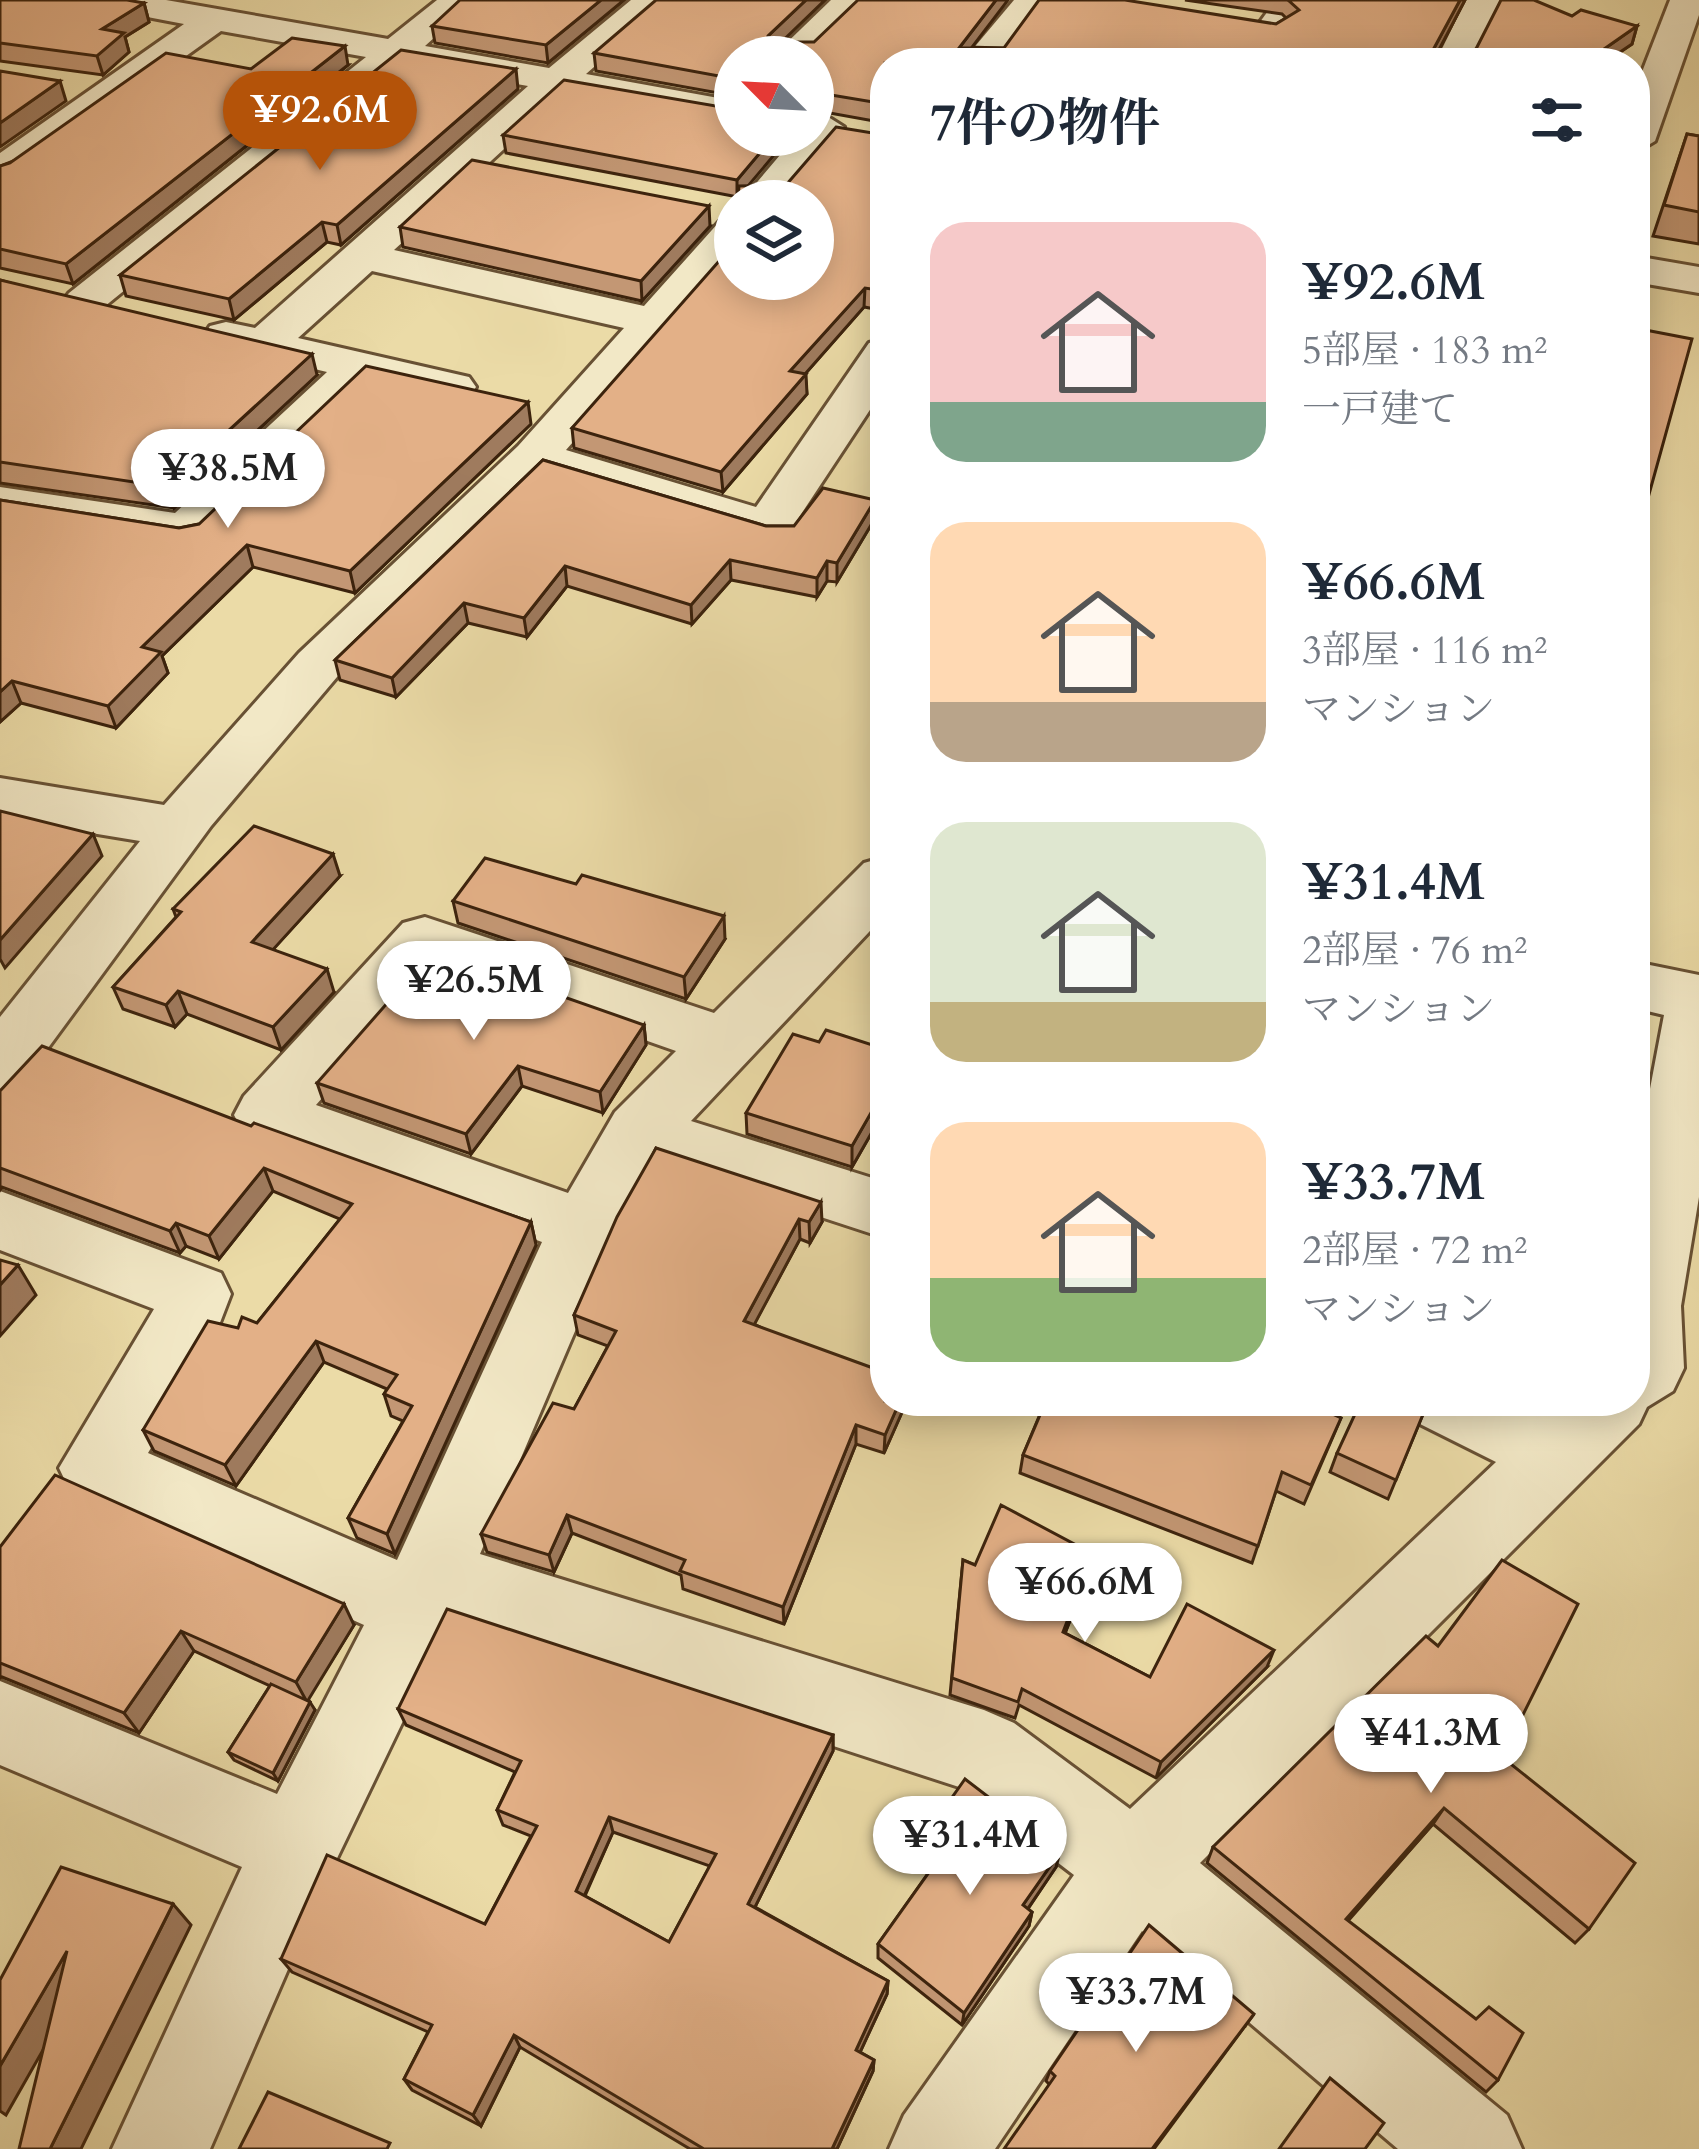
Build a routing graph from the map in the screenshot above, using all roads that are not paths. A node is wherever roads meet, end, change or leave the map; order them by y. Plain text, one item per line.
1 (107, 0) edge
2 (458, 0) edge
3 (653, 0) edge
4 (852, 0) edge
5 (1033, 0) edge
6 (1483, 0) edge
7 (1687, 0) edge
8 (1284, 13) edge
9 (215, 19) junction
10 (1232, 20) edge
11 (813, 36) edge
12 (995, 48) edge
13 (1259, 48) edge
14 (1460, 48) edge
15 (393, 52) junction
16 (551, 80) junction
17 (65, 85) dead end
18 (109, 92) junction
19 (1650, 100) edge
20 (714, 107) edge
21 (834, 129) edge
22 (865, 134) edge
23 (796, 156) edge
24 (467, 162) junction
25 (0, 171) edge
26 (512, 171) edge
27 (777, 180) edge
28 (714, 237) edge
29 (366, 257) junction
30 (1650, 272) edge
31 (1699, 280) edge
32 (129, 312) edge
33 (652, 321) junction
34 (174, 323) edge
35 (264, 344) junction
36 (359, 366) junction
37 (870, 375) edge
38 (528, 405) junction
39 (535, 456) junction
40 (0, 502) edge
41 (0, 799) edge
42 (174, 831) junction
43 (870, 893) edge
44 (1650, 989) edge
45 (1699, 1000) edge
46 (724, 1042) junction
47 (0, 1064) edge
48 (639, 1131) junction
49 (870, 1205) edge
50 (0, 1220) edge
51 (584, 1228) junction
52 (1650, 1278) edge
53 (1523, 1416) edge
54 (1584, 1428) edge
55 (423, 1592) junction
56 (0, 1723) edge
57 (297, 1846) junction
58 (1134, 1866) junction
59 (161, 2149) edge
60 (938, 2149) edge
61 (1473, 2149) edge

1 - 9 street
2 - 15 street
3 - 16 street
4 - 11 street
5 - 12 street
6 - 14 street
7 - 19 street
8 - 10 street
8 - 13 street
9 - 15 street
9 - 18 street
15 - 16 street
15 - 32 street
16 - 20 street
16 - 24 street
17 - 18 street
18 - 25 street
21 - 22 street
23 - 27 street
24 - 26 street
24 - 29 street
28 - 33 street
29 - 33 street
29 - 35 street
30 - 31 street
33 - 38 street
34 - 35 street
35 - 36 street
36 - 38 street
36 - 40 street
37 - 39 street
38 - 39 street
39 - 42 street
41 - 42 street
42 - 47 street
43 - 46 street
44 - 45 street
45 - 52 street
46 - 48 street
46 - 51 street
48 - 49 street
48 - 51 street
50 - 55 street
51 - 55 street
53 - 54 street
54 - 58 street
55 - 57 street
55 - 58 street
56 - 57 street
57 - 59 street
58 - 60 street
58 - 61 street

